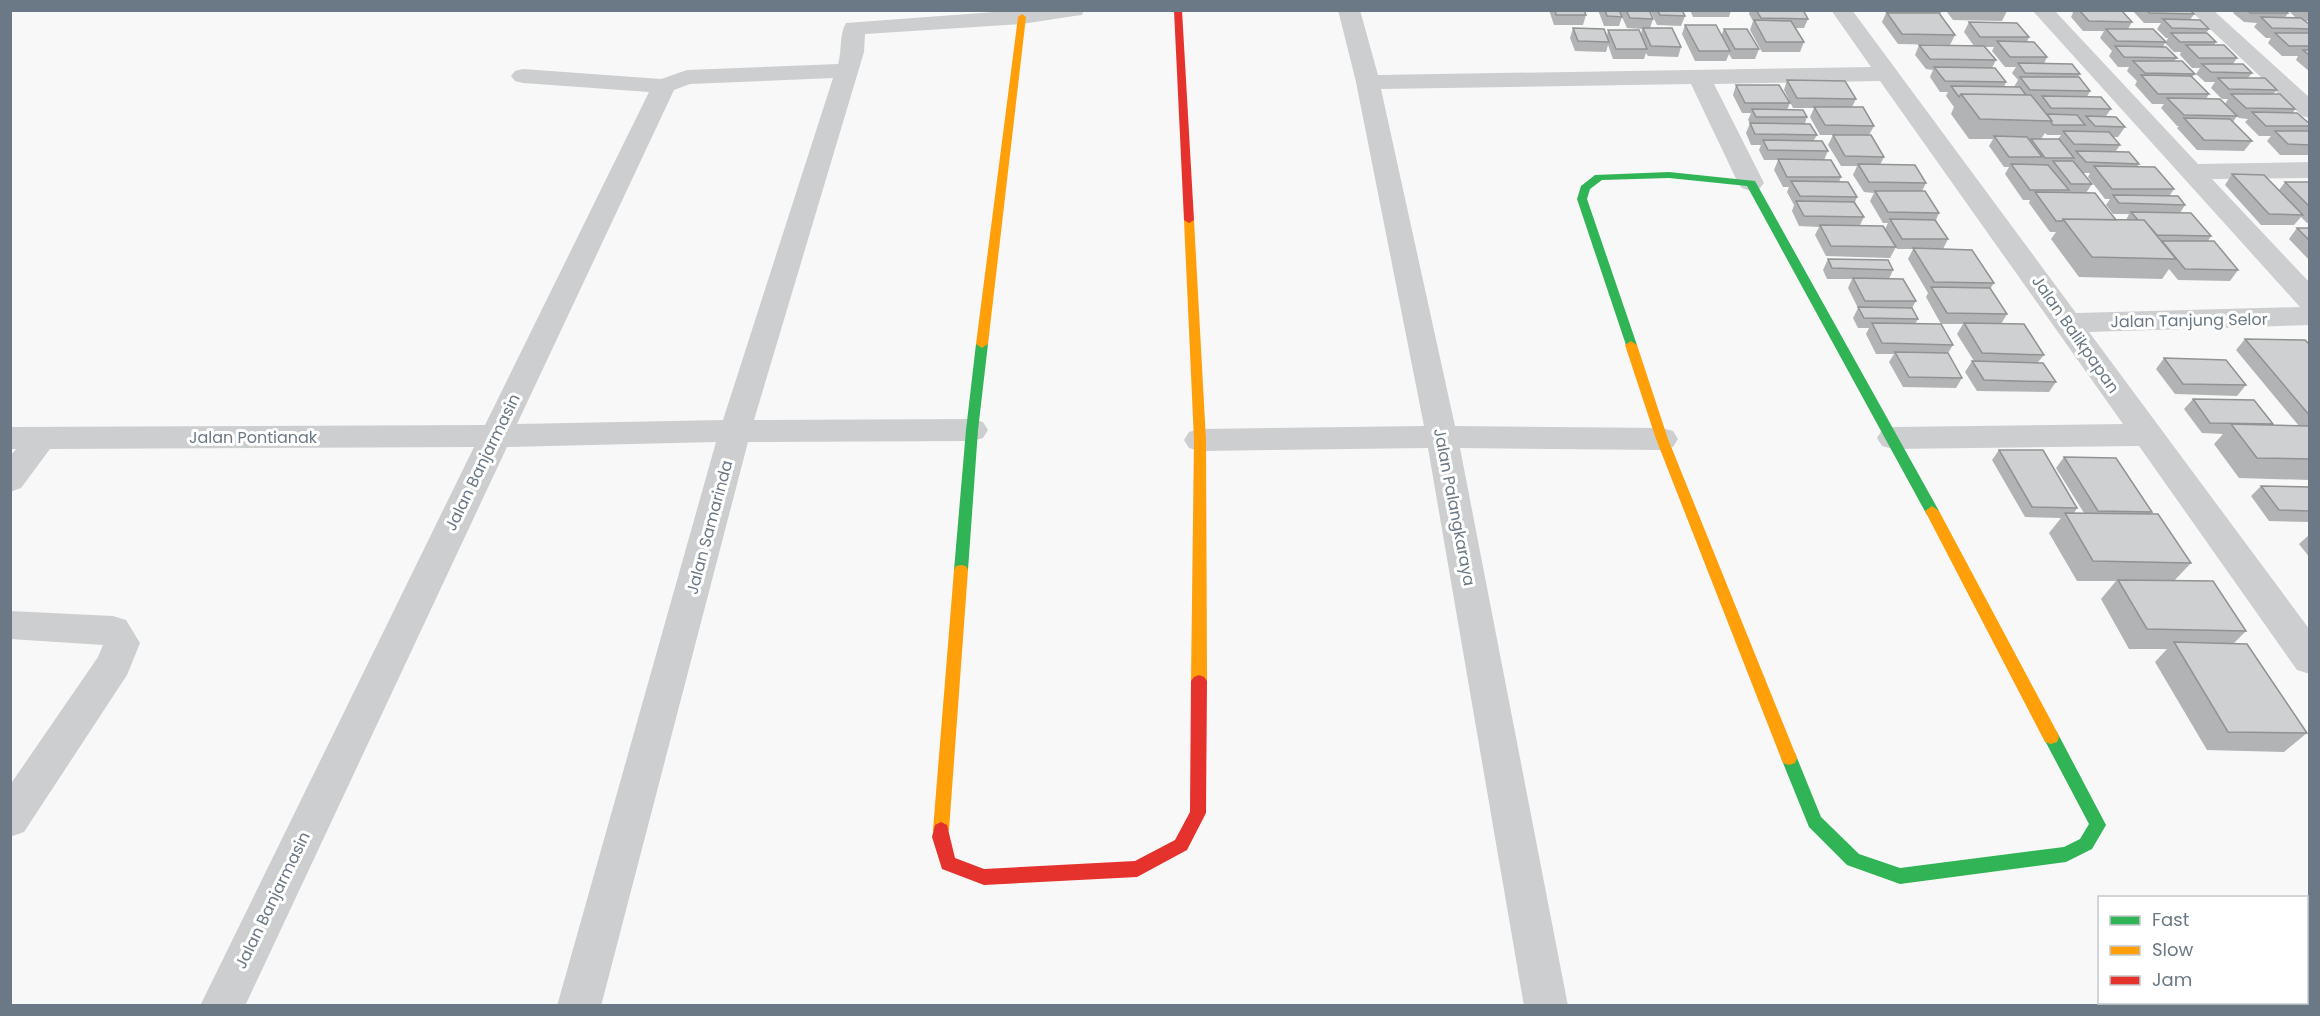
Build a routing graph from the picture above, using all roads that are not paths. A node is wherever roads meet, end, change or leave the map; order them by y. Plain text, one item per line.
1 (1074, 10) edge
2 (1178, 10) edge
3 (1349, 10) edge
4 (1841, 10) edge
5 (2042, 10) edge
6 (2200, 10) edge
7 (928, 16) edge
8 (1022, 16) junction
9 (853, 40) edge
10 (1885, 74) junction
11 (524, 76) dead end
12 (1699, 76) junction
13 (1368, 82) junction
14 (664, 86) junction
15 (2310, 111) edge
16 (2310, 170) edge
17 (2189, 172) junction
18 (1751, 183) junction
19 (2310, 301) edge
20 (2310, 316) edge
21 (2069, 323) junction
22 (972, 430) junction
23 (735, 431) junction
24 (2147, 435) junction
25 (495, 436) junction
26 (42, 437) junction
27 (1442, 437) junction
28 (10, 438) edge
29 (1893, 438) junction
30 (1200, 440) junction
31 (1662, 440) junction
32 (10, 480) edge
33 (10, 625) edge
34 (2310, 659) edge
35 (10, 819) edge
36 (222, 1005) edge
37 (579, 1005) edge
38 (1546, 1005) edge

1 - 8 street
2 - 30 street
3 - 13 street, Jalan Palangkaraya
4 - 10 street, Jalan Balikpapan
5 - 17 street
6 - 15 street
7 - 8 street
7 - 9 street
8 - 22 street
9 - 14 street
9 - 23 street, Jalan Samarinda
10 - 12 street
10 - 21 street, Jalan Balikpapan
11 - 14 street
12 - 13 street
12 - 18 street
13 - 27 street, Jalan Palangkaraya
14 - 25 street, Jalan Banjarmasin
16 - 17 street
17 - 19 street
18 - 29 street
18 - 31 street
20 - 21 street, Jalan Tanjung Selor
21 - 24 street, Jalan Balikpapan
22 - 23 street, Jalan Pontianak
22 - 30 street
23 - 25 street, Jalan Pontianak
23 - 37 street, Jalan Samarinda
24 - 29 street
24 - 34 street, Jalan Balikpapan
25 - 26 street, Jalan Pontianak
25 - 36 street, Jalan Banjarmasin
26 - 28 street, Jalan Pontianak
26 - 32 street
27 - 30 street
27 - 31 street
27 - 38 street, Jalan Palangkaraya
29 - 31 street
33 - 35 street

